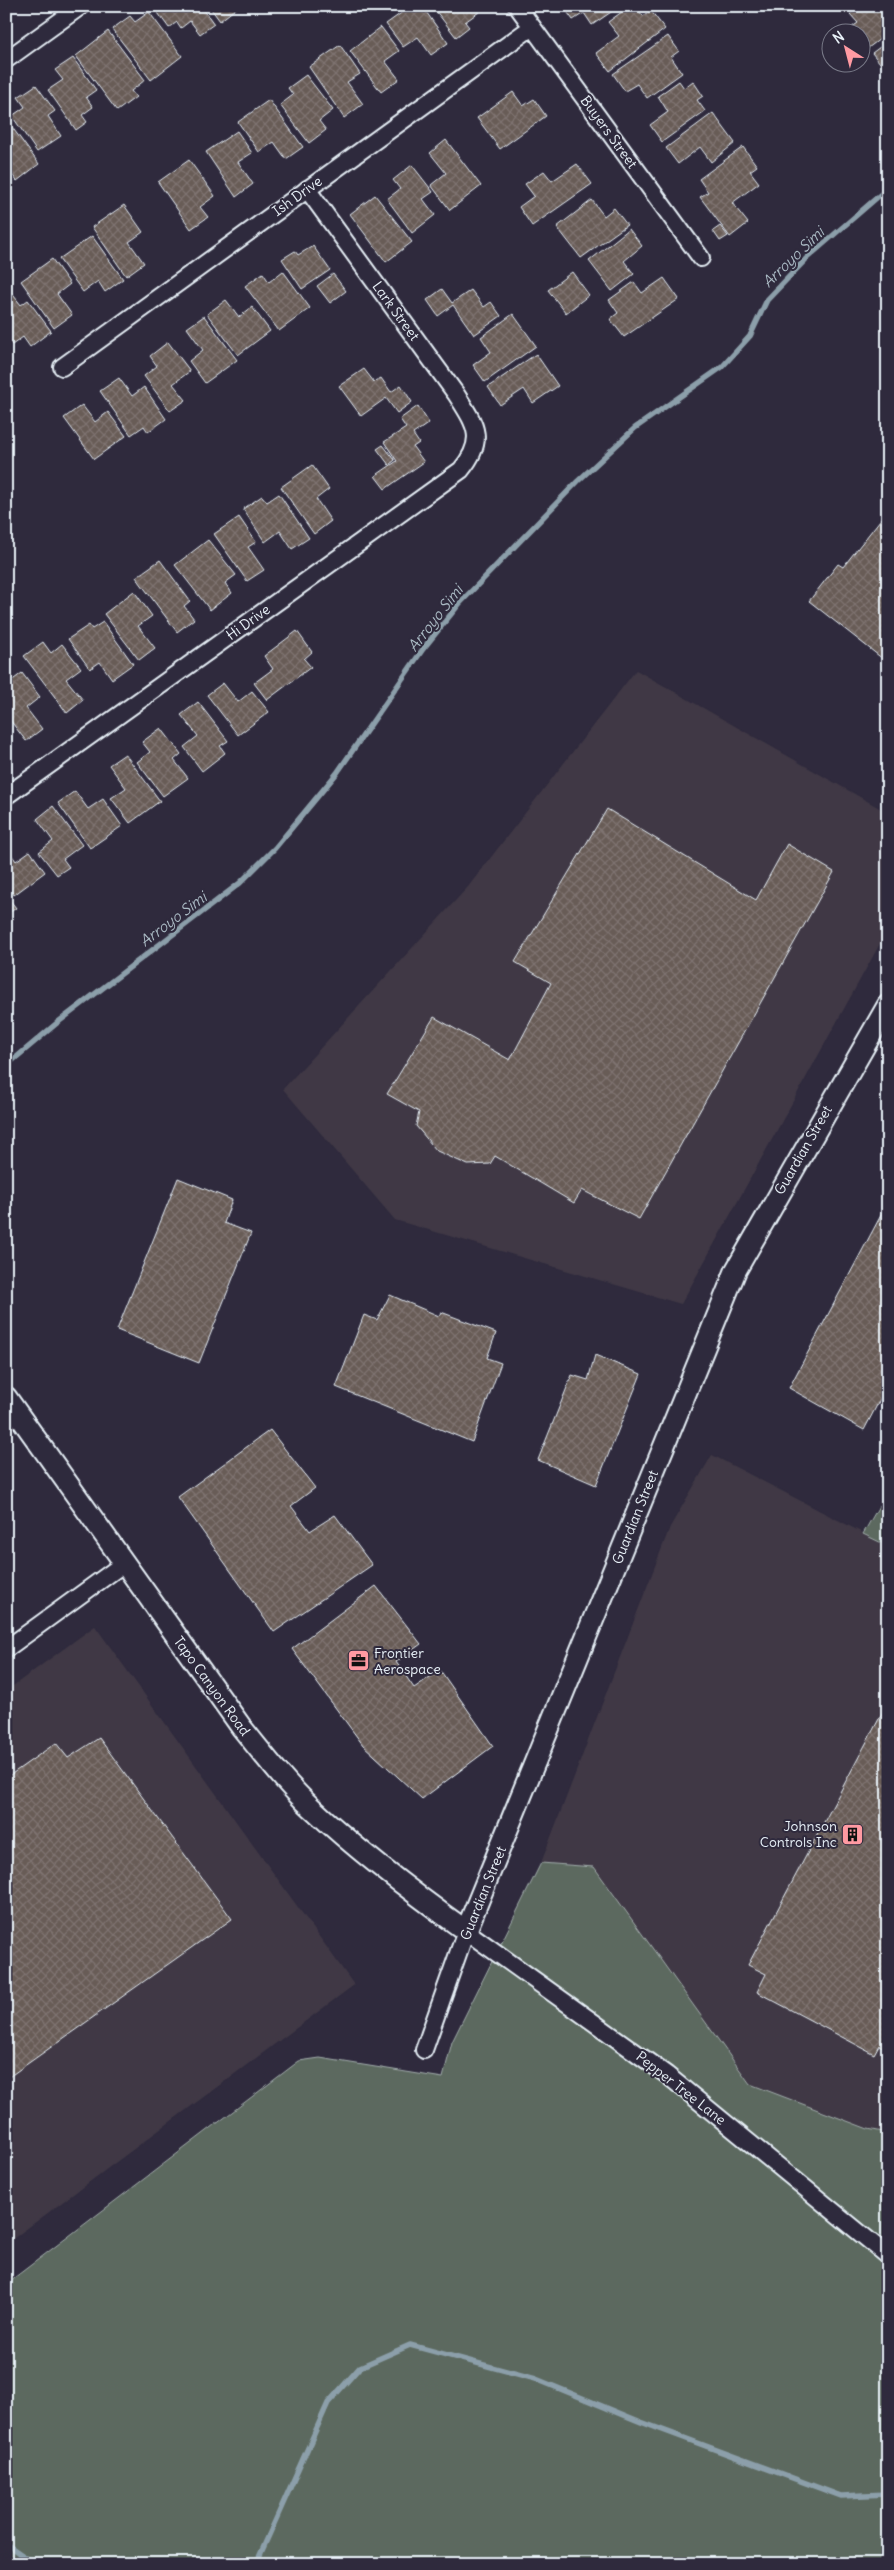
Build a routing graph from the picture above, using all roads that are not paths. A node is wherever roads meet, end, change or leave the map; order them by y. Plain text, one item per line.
1 (81, 6) edge
2 (517, 6) edge
3 (532, 27) junction
4 (6, 60) edge
5 (307, 189) junction
6 (701, 258) dead end
7 (62, 367) dead end
8 (477, 438) joint
9 (6, 796) edge
10 (888, 1005) edge
11 (6, 1397) edge
12 (123, 1564) junction
13 (6, 1649) edge
14 (466, 1931) junction
15 (424, 2050) dead end
16 (888, 2256) edge

1 - 4 street
2 - 3 street, Buyers Street
3 - 5 street, Ish Drive
3 - 6 street, Buyers Street
5 - 7 street, Ish Drive
5 - 8 street, Lark Street
8 - 9 street, Hi Drive
10 - 14 street, Guardian Street
11 - 12 street, Tapo Canyon Road
12 - 13 street
12 - 14 street, Tapo Canyon Road
14 - 15 street, Guardian Street
14 - 16 street, Pepper Tree Lane

